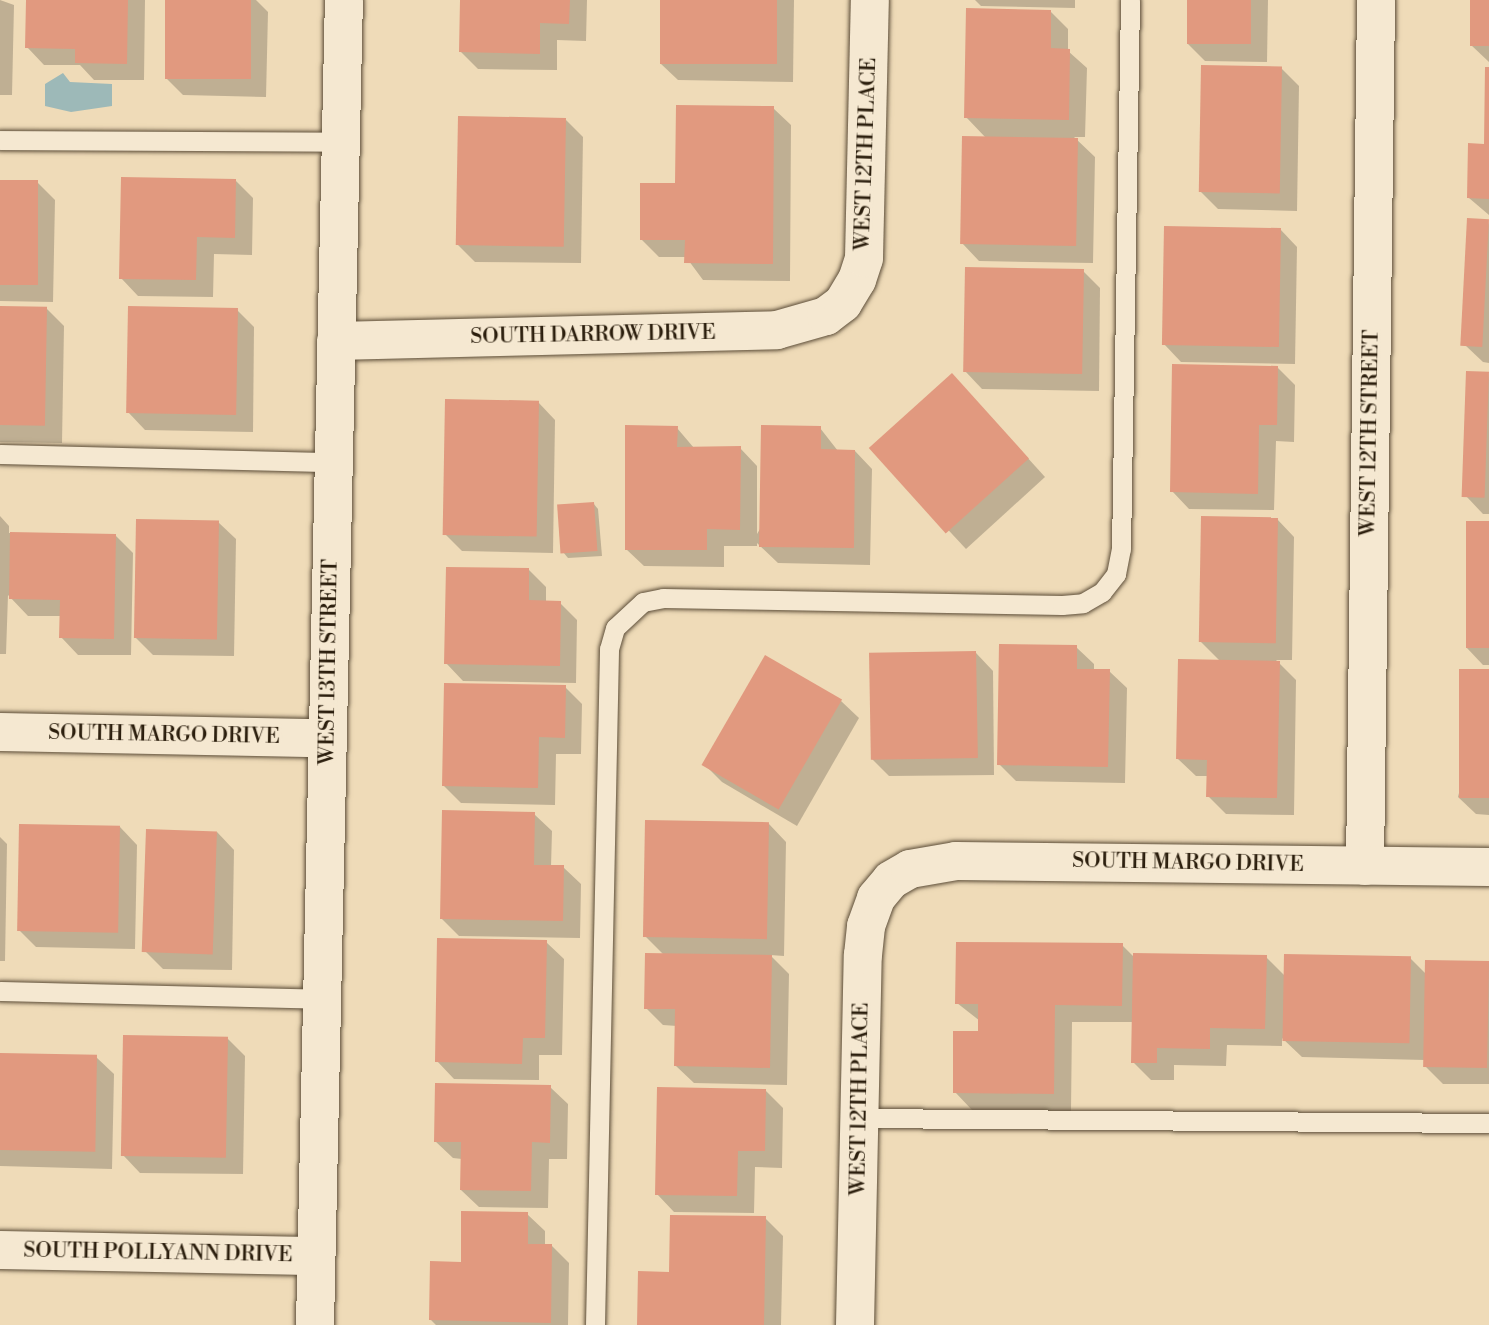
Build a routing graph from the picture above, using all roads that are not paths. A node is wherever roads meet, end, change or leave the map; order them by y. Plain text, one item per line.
1 (344, 0) edge
2 (870, 0) edge
3 (1130, 0) edge
4 (1376, 0) edge
5 (0, 140) edge
6 (341, 142) junction
7 (843, 303) joint
8 (336, 341) junction
9 (0, 454) edge
10 (334, 462) junction
11 (0, 732) edge
12 (327, 738) junction
13 (1364, 866) junction
14 (1489, 867) edge
15 (891, 880) joint
16 (0, 991) edge
17 (322, 999) junction
18 (860, 1118) junction
19 (1489, 1124) edge
20 (0, 1250) edge
21 (316, 1256) junction
22 (315, 1325) edge
23 (595, 1325) edge
24 (855, 1325) edge

1 - 6 street, WEST 13TH STREET
2 - 7 street, WEST 12TH PLACE
3 - 23 lane
4 - 13 street, WEST 12TH STREET
5 - 6 lane
6 - 8 street, WEST 13TH STREET
7 - 8 street, SOUTH DARROW DRIVE
8 - 10 street, WEST 13TH STREET
9 - 10 lane
10 - 12 street, WEST 13TH STREET
11 - 12 street, SOUTH MARGO DRIVE
12 - 17 street, WEST 13TH STREET
13 - 14 street, SOUTH MARGO DRIVE
13 - 15 street, SOUTH MARGO DRIVE
15 - 18 street, WEST 12TH PLACE
16 - 17 lane
17 - 21 street, WEST 13TH STREET
18 - 19 lane
18 - 24 street, WEST 12TH PLACE
20 - 21 street, SOUTH POLLYANN DRIVE
21 - 22 street, WEST 13TH STREET

